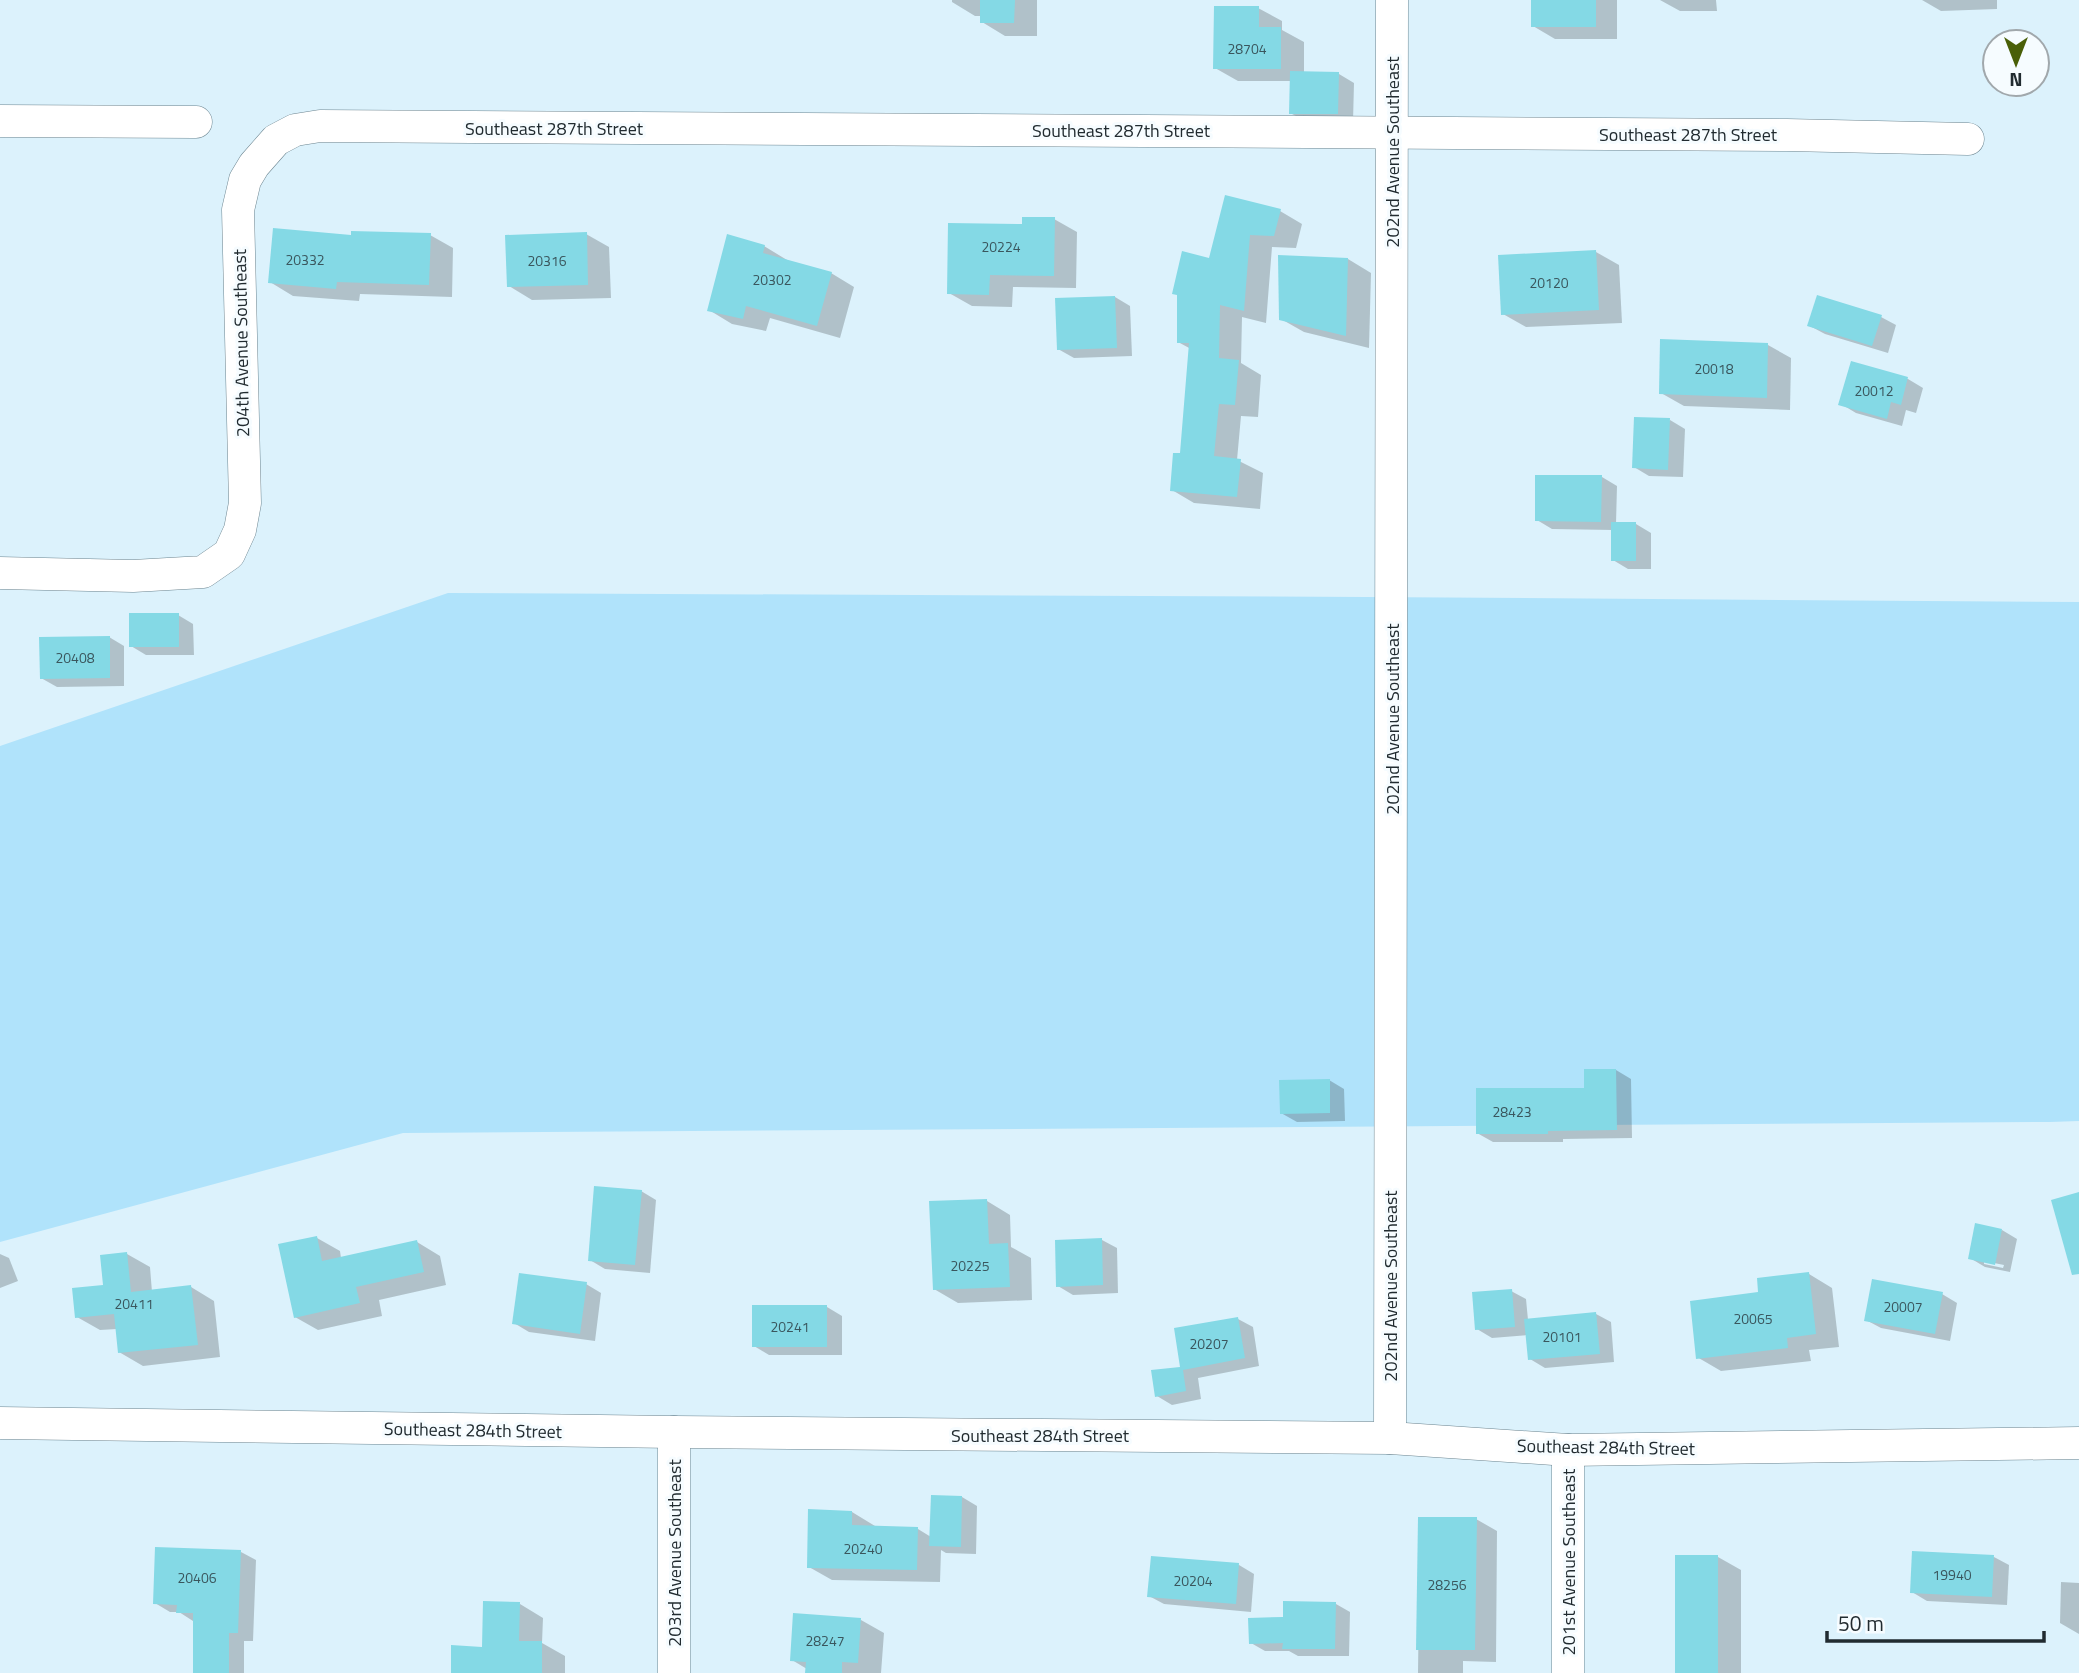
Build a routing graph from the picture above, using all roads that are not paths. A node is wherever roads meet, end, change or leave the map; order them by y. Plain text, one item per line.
1 (1392, 0) edge
2 (0, 121) edge
3 (196, 122) dead end
4 (1393, 132) junction
5 (1968, 139) dead end
6 (276, 140) joint
7 (0, 573) edge
8 (0, 1423) edge
9 (674, 1432) junction
10 (1390, 1438) junction
11 (2079, 1443) edge
12 (1568, 1450) junction
13 (674, 1673) edge
14 (1568, 1673) edge

1 - 4 street, 202nd Avenue Southeast
2 - 3 street
4 - 5 street, Southeast 287th Street
4 - 6 street, Southeast 287th Street
4 - 10 street, 202nd Avenue Southeast
6 - 7 street, 204th Avenue Southeast
8 - 9 street, Southeast 284th Street
9 - 10 street, Southeast 284th Street
9 - 13 street, 203rd Avenue Southeast
10 - 12 street, Southeast 284th Street
11 - 12 street, Southeast 284th Street
12 - 14 street, 201st Avenue Southeast

